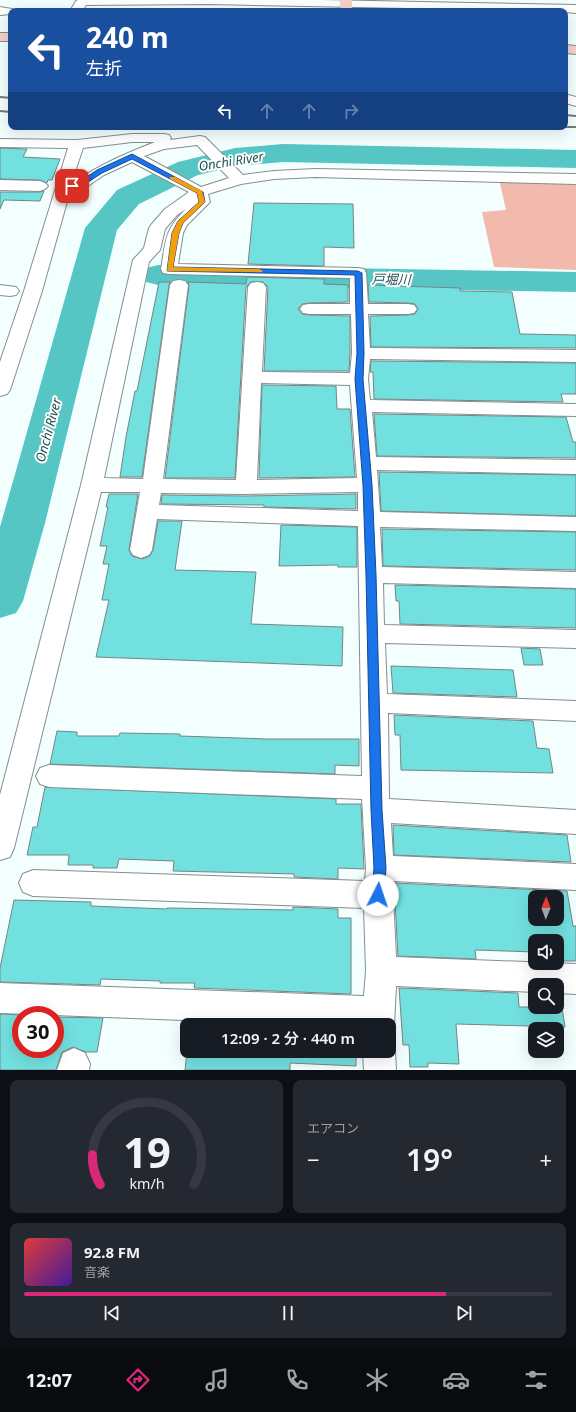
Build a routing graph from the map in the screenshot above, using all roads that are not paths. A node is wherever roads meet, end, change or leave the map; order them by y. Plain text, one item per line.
1 (346, 5) edge
2 (541, 6) edge
3 (78, 8) edge
4 (564, 8) edge
5 (200, 140) junction
6 (0, 143) edge
7 (77, 144) junction
8 (132, 156) junction
9 (576, 179) edge
10 (239, 180) junction
11 (0, 185) edge
12 (40, 186) dead end
13 (63, 187) junction
14 (200, 192) junction
15 (179, 285) dead end
16 (257, 287) dead end
17 (309, 309) dead end
18 (360, 309) junction
19 (408, 309) dead end
20 (361, 353) junction
21 (576, 356) edge
22 (252, 377) junction
23 (359, 379) junction
24 (0, 390) edge
25 (362, 406) junction
26 (576, 410) edge
27 (366, 463) junction
28 (576, 467) edge
29 (92, 485) junction
30 (368, 485) junction
31 (152, 486) junction
32 (246, 487) junction
33 (148, 512) junction
34 (369, 519) junction
35 (576, 524) edge
36 (141, 550) dead end
37 (371, 575) junction
38 (576, 580) edge
39 (372, 634) junction
40 (576, 640) edge
41 (375, 703) junction
42 (576, 711) edge
43 (49, 776) dead end
44 (376, 799) junction
45 (576, 822) edge
46 (0, 848) edge
47 (576, 877) edge
48 (379, 882) junction
49 (34, 883) dead end
50 (381, 971) junction
51 (576, 979) edge
52 (0, 998) edge
53 (378, 1018) edge
54 (379, 1058) edge
55 (380, 1070) edge

1 - 2 street
1 - 3 street
2 - 4 street
5 - 7 street
5 - 8 street
5 - 10 street
6 - 7 street
7 - 13 street
8 - 13 street
8 - 14 street
9 - 10 street
10 - 14 street
11 - 12 street
13 - 24 street
14 - 18 street
14 - 29 street
15 - 31 street
16 - 22 street
17 - 18 street
18 - 19 street
18 - 20 street
20 - 21 street
20 - 23 street
22 - 23 street
22 - 32 street
23 - 25 street
25 - 26 street
25 - 27 street
27 - 28 street
27 - 30 street
29 - 31 street
29 - 46 street
30 - 32 street
30 - 34 street
31 - 32 street
31 - 33 street
33 - 34 street
33 - 36 street
34 - 35 street
34 - 37 street
37 - 38 street
37 - 39 street
39 - 40 street
39 - 41 street
41 - 42 street
41 - 44 street
43 - 44 street
44 - 45 street
44 - 48 street
47 - 48 street
48 - 49 street
48 - 50 street
50 - 51 street
50 - 53 street
52 - 53 street
54 - 55 street

